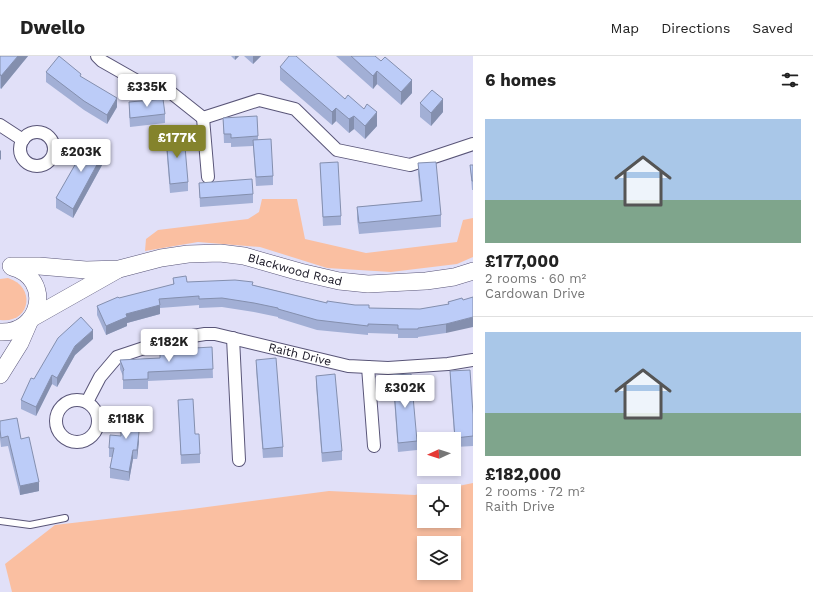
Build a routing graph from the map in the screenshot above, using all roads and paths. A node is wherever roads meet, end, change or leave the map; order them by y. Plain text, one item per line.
1 (97, 56) edge
2 (203, 118) junction
3 (0, 125) edge
4 (23, 140) dead end
5 (473, 144) edge
6 (208, 177) dead end
7 (4, 265) edge
8 (119, 269) junction
9 (473, 271) edge
10 (31, 319) junction
11 (0, 332) edge
12 (233, 338) junction
13 (473, 360) edge
14 (368, 367) junction
15 (0, 375) edge
16 (87, 402) dead end
17 (374, 446) dead end
18 (239, 460) dead end
19 (65, 518) dead end
20 (0, 521) edge

1 - 2 street
2 - 5 street
2 - 6 street
3 - 4 street
7 - 8 street, Blackwood Road
7 - 10 street
8 - 9 street, Blackwood Road
8 - 10 street, Blackwood Road
10 - 11 street, Blackwood Road
10 - 15 street
12 - 14 street, Raith Drive
12 - 16 street, Raith Drive
12 - 18 street
13 - 14 street, Raith Drive
14 - 17 street
19 - 20 lane

